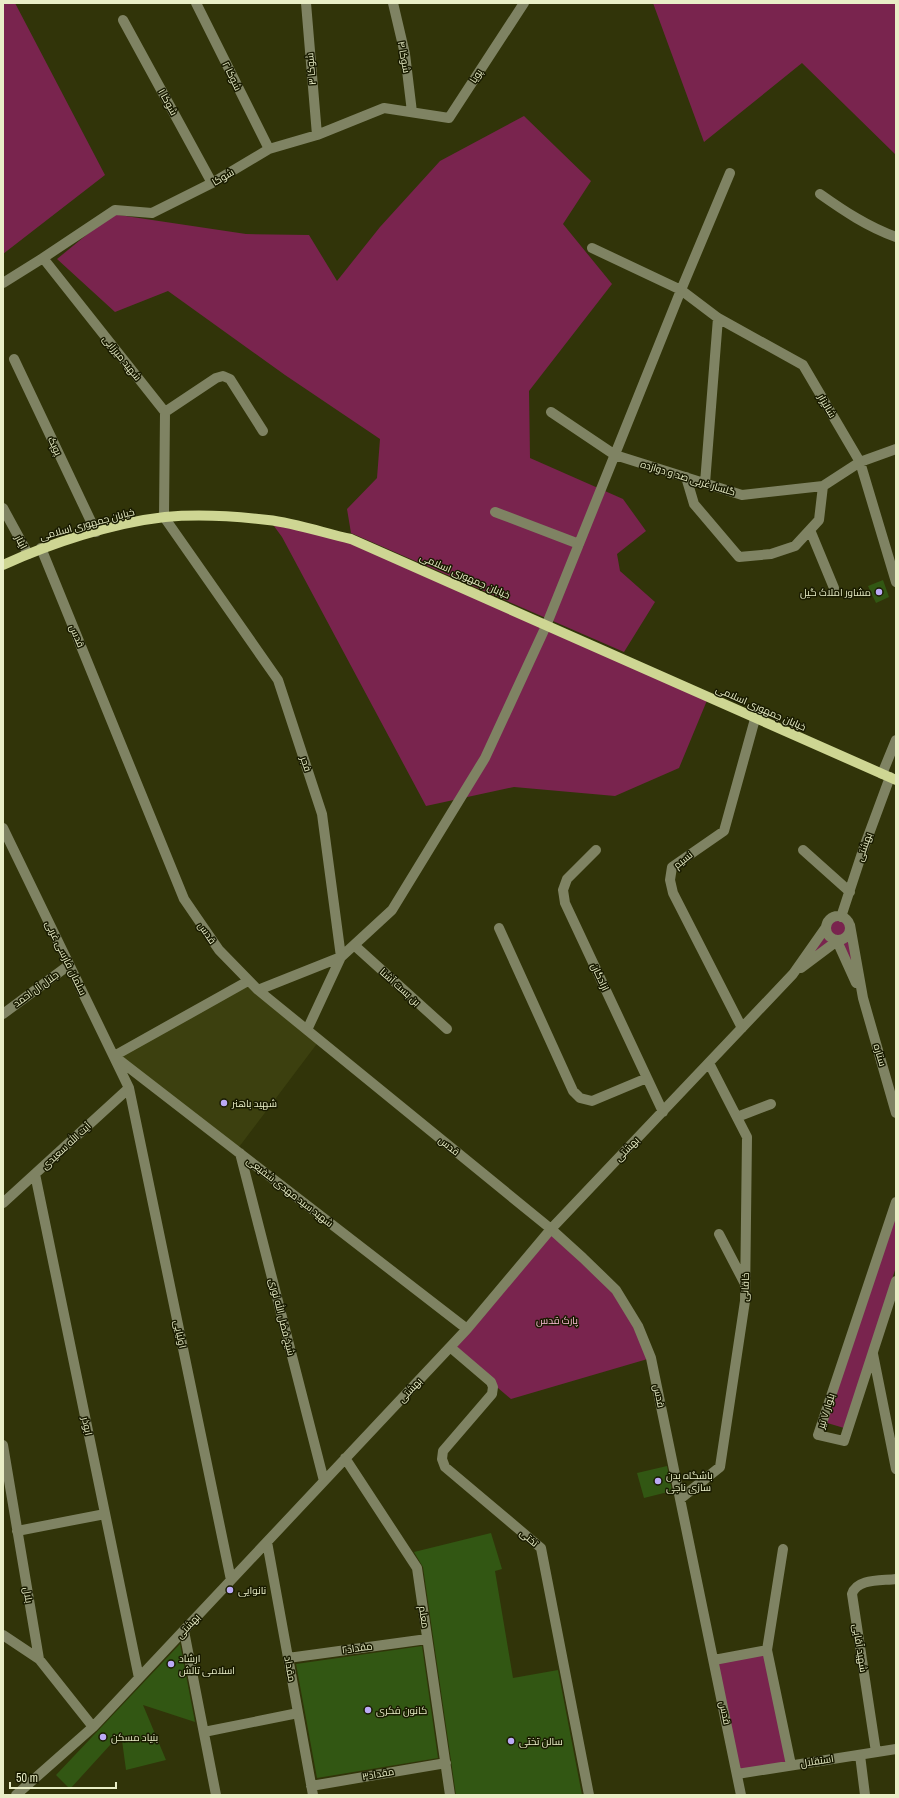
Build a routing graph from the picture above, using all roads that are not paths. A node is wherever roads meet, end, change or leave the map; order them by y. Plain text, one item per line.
1 (196, 3) edge
2 (306, 3) edge
3 (393, 3) edge
4 (524, 3) edge
5 (123, 20) dead end
6 (412, 112) junction
7 (316, 135) junction
8 (269, 149) junction
9 (730, 173) dead end
10 (212, 183) junction
11 (820, 194) dead end
12 (896, 236) edge
13 (592, 248) dead end
14 (43, 258) junction
15 (3, 283) edge
16 (681, 290) junction
17 (718, 318) junction
18 (14, 359) dead end
19 (166, 412) junction
20 (551, 412) dead end
21 (263, 431) dead end
22 (896, 449) edge
23 (615, 455) junction
24 (860, 462) junction
25 (686, 477) junction
26 (705, 483) junction
27 (823, 486) junction
28 (3, 508) edge
29 (495, 512) dead end
30 (164, 518) junction
31 (810, 530) junction
32 (96, 532) junction
33 (579, 544) junction
34 (41, 548) junction
35 (28, 554) junction
36 (3, 565) edge
37 (896, 582) edge
38 (834, 588) dead end
39 (546, 626) junction
40 (756, 719) junction
41 (896, 740) edge
42 (889, 777) edge
43 (3, 828) edge
44 (596, 850) dead end
45 (803, 850) dead end
46 (850, 892) junction
47 (842, 917) junction
48 (850, 925) junction
49 (826, 927) junction
50 (499, 928) dead end
51 (837, 941) junction
52 (354, 945) junction
53 (341, 957) junction
54 (70, 965) junction
55 (793, 974) junction
56 (248, 981) junction
57 (258, 990) junction
58 (863, 998) junction
59 (3, 1014) edge
60 (742, 1028) junction
61 (447, 1029) dead end
62 (306, 1030) junction
63 (114, 1056) junction
64 (709, 1063) junction
65 (647, 1078) junction
66 (129, 1088) junction
67 (771, 1104) dead end
68 (896, 1109) edge
69 (663, 1112) junction
70 (737, 1117) junction
71 (240, 1153) junction
72 (35, 1174) junction
73 (896, 1202) edge
74 (3, 1204) edge
75 (551, 1229) junction
76 (719, 1234) dead end
77 (896, 1282) edge
78 (745, 1284) junction
79 (467, 1329) junction
80 (450, 1347) junction
81 (873, 1353) junction
82 (3, 1445) edge
83 (346, 1458) junction
84 (896, 1470) edge
85 (324, 1481) junction
86 (680, 1499) junction
87 (105, 1514) junction
88 (18, 1531) junction
89 (267, 1542) junction
90 (783, 1549) dead end
91 (896, 1579) edge
92 (231, 1580) junction
93 (184, 1631) junction
94 (3, 1635) edge
95 (427, 1639) junction
96 (767, 1650) junction
97 (288, 1658) junction
98 (39, 1659) junction
99 (714, 1660) junction
100 (139, 1678) junction
101 (298, 1713) junction
102 (93, 1727) junction
103 (204, 1732) junction
104 (896, 1749) edge
105 (876, 1752) junction
106 (860, 1755) junction
107 (446, 1763) junction
108 (791, 1765) junction
109 (737, 1774) junction
110 (312, 1790) edge
111 (16, 1795) edge
112 (216, 1795) edge
113 (450, 1795) edge
114 (589, 1795) edge
115 (741, 1795) edge
116 (865, 1795) edge

1 - 8 street, شوکا ۲
2 - 7 street, شوکا ۳
3 - 6 street, شوکا ۴
4 - 6 street, پویا
5 - 10 street, شوکا ۱
6 - 7 street, شوکا
7 - 8 street, شوکا
8 - 10 street, شوکا
9 - 16 street
10 - 14 street, شوکا
11 - 12 street
13 - 16 street, شالیزار
14 - 15 street
14 - 19 street, شهید میرزایی
16 - 17 street, شالیزار
16 - 23 street
17 - 24 street, شالیزار
17 - 26 street
18 - 32 street, پوپک
19 - 21 street
19 - 30 street
20 - 23 street, گلسار غربی صد و دوازده
22 - 24 street, گلسار غربی صد و دوازده
23 - 25 street, گلسار غربی صد و دوازده
23 - 33 street
24 - 27 street, گلسار غربی صد و دوازده
24 - 37 street, شالیزار
25 - 26 street, گلسار غربی صد و دوازده
25 - 31 street
26 - 27 street, گلسار غربی صد و دوازده
27 - 31 street
28 - 35 street, ایثار
29 - 33 street
30 - 32 main road, خیابان جمهوری اسلامی
30 - 39 main road, خیابان جمهوری اسلامی
30 - 53 street, فجر
31 - 38 street
32 - 34 main road, خیابان جمهوری اسلامی
33 - 39 street
34 - 35 main road, خیابان جمهوری اسلامی
34 - 56 street, قدس
35 - 36 main road, خیابان جمهوری اسلامی
39 - 40 main road, خیابان جمهوری اسلامی
39 - 52 street
40 - 42 main road, خیابان جمهوری اسلامی
40 - 60 street, نسیم
41 - 42 street
42 - 46 street, بهشتی
43 - 54 street, سلمان فارسی غربی
44 - 65 street, ازادگان
45 - 46 street
46 - 47 street, بهشتی
47 - 48 street
47 - 49 street
48 - 51 street
48 - 58 street
49 - 51 street
49 - 55 street
50 - 65 street
51 - 55 street
51 - 58 street
52 - 53 street
52 - 61 street, بن بست آشنا
53 - 57 street
53 - 62 street
54 - 59 street, جلال آل احمد
54 - 63 street, سلمان فارسی غربی
55 - 60 street, بهشتی
56 - 57 street, قدس
56 - 63 street
57 - 62 street, قدس
58 - 68 street, ستاره
60 - 64 street, بهشتی
62 - 75 street, قدس
63 - 66 street, سلمان فارسی غربی
63 - 71 street, شهید سید مهدی شفیعی
64 - 69 street, بهشتی
64 - 70 street, خاقانی
65 - 69 street, ازادگان
66 - 72 street, آیت الله سعیدی
66 - 92 street, اولیایی
67 - 70 street
69 - 75 street, بهشتی
70 - 78 street, خاقانی
71 - 79 street, شهید سید مهدی شفیعی
71 - 85 street, شیخ فضل الله نوری
72 - 74 street, آیت الله سعیدی
72 - 87 street, ابوذر
73 - 81 street, بلوار ۷ تیر
75 - 79 street, بهشتی
75 - 86 street, قدس
76 - 78 street
77 - 81 street, بلوار ۷ تیر
78 - 86 street, خاقانی
79 - 80 street, بهشتی
80 - 83 street, بهشتی
80 - 114 street, تختی
81 - 84 street
82 - 88 street, بلال
83 - 85 street, بهشتی
83 - 95 street, معلم
85 - 89 street, بهشتی
86 - 99 street, قدس
87 - 88 street
87 - 100 street, ابوذر
88 - 98 street, بلال
89 - 92 street, بهشتی
89 - 97 street, مقداد
90 - 96 street
91 - 105 street, شهید آقایی
92 - 93 street, بهشتی
93 - 100 street, بهشتی
93 - 103 street
94 - 98 street
95 - 97 street, مقداد۲
95 - 107 street, معلم
96 - 99 street
96 - 108 street
97 - 101 street, مقداد
98 - 102 street, بلال
99 - 109 street, قدس
100 - 102 street, بهشتی
101 - 103 street
101 - 110 street, مقداد
102 - 111 street, بهشتی
103 - 112 street
104 - 105 street, استقلال
105 - 106 street, استقلال
106 - 108 street, استقلال
106 - 116 street
107 - 110 street, مقداد۳
107 - 113 street, معلم
108 - 109 street, استقلال
109 - 115 street, قدس

